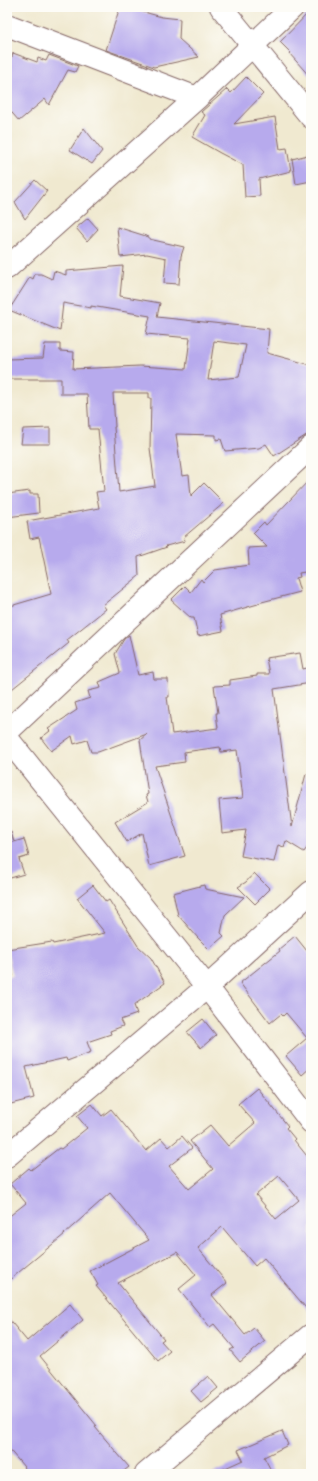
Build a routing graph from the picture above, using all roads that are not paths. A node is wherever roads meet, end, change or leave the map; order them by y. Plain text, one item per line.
1 (221, 7) edge
2 (293, 7) edge
3 (7, 25) edge
4 (253, 46) junction
5 (198, 98) junction
6 (311, 117) edge
7 (7, 268) edge
8 (311, 446) edge
9 (7, 732) edge
10 (7, 738) edge
11 (311, 892) edge
12 (207, 987) junction
13 (311, 1122) edge
14 (7, 1156) edge
15 (311, 1335) edge
16 (146, 1474) edge

1 - 4 street
2 - 4 street
3 - 5 street
4 - 5 street
4 - 6 street
5 - 7 street
8 - 9 street
10 - 12 street
11 - 12 street
12 - 13 street
12 - 14 street
15 - 16 street

